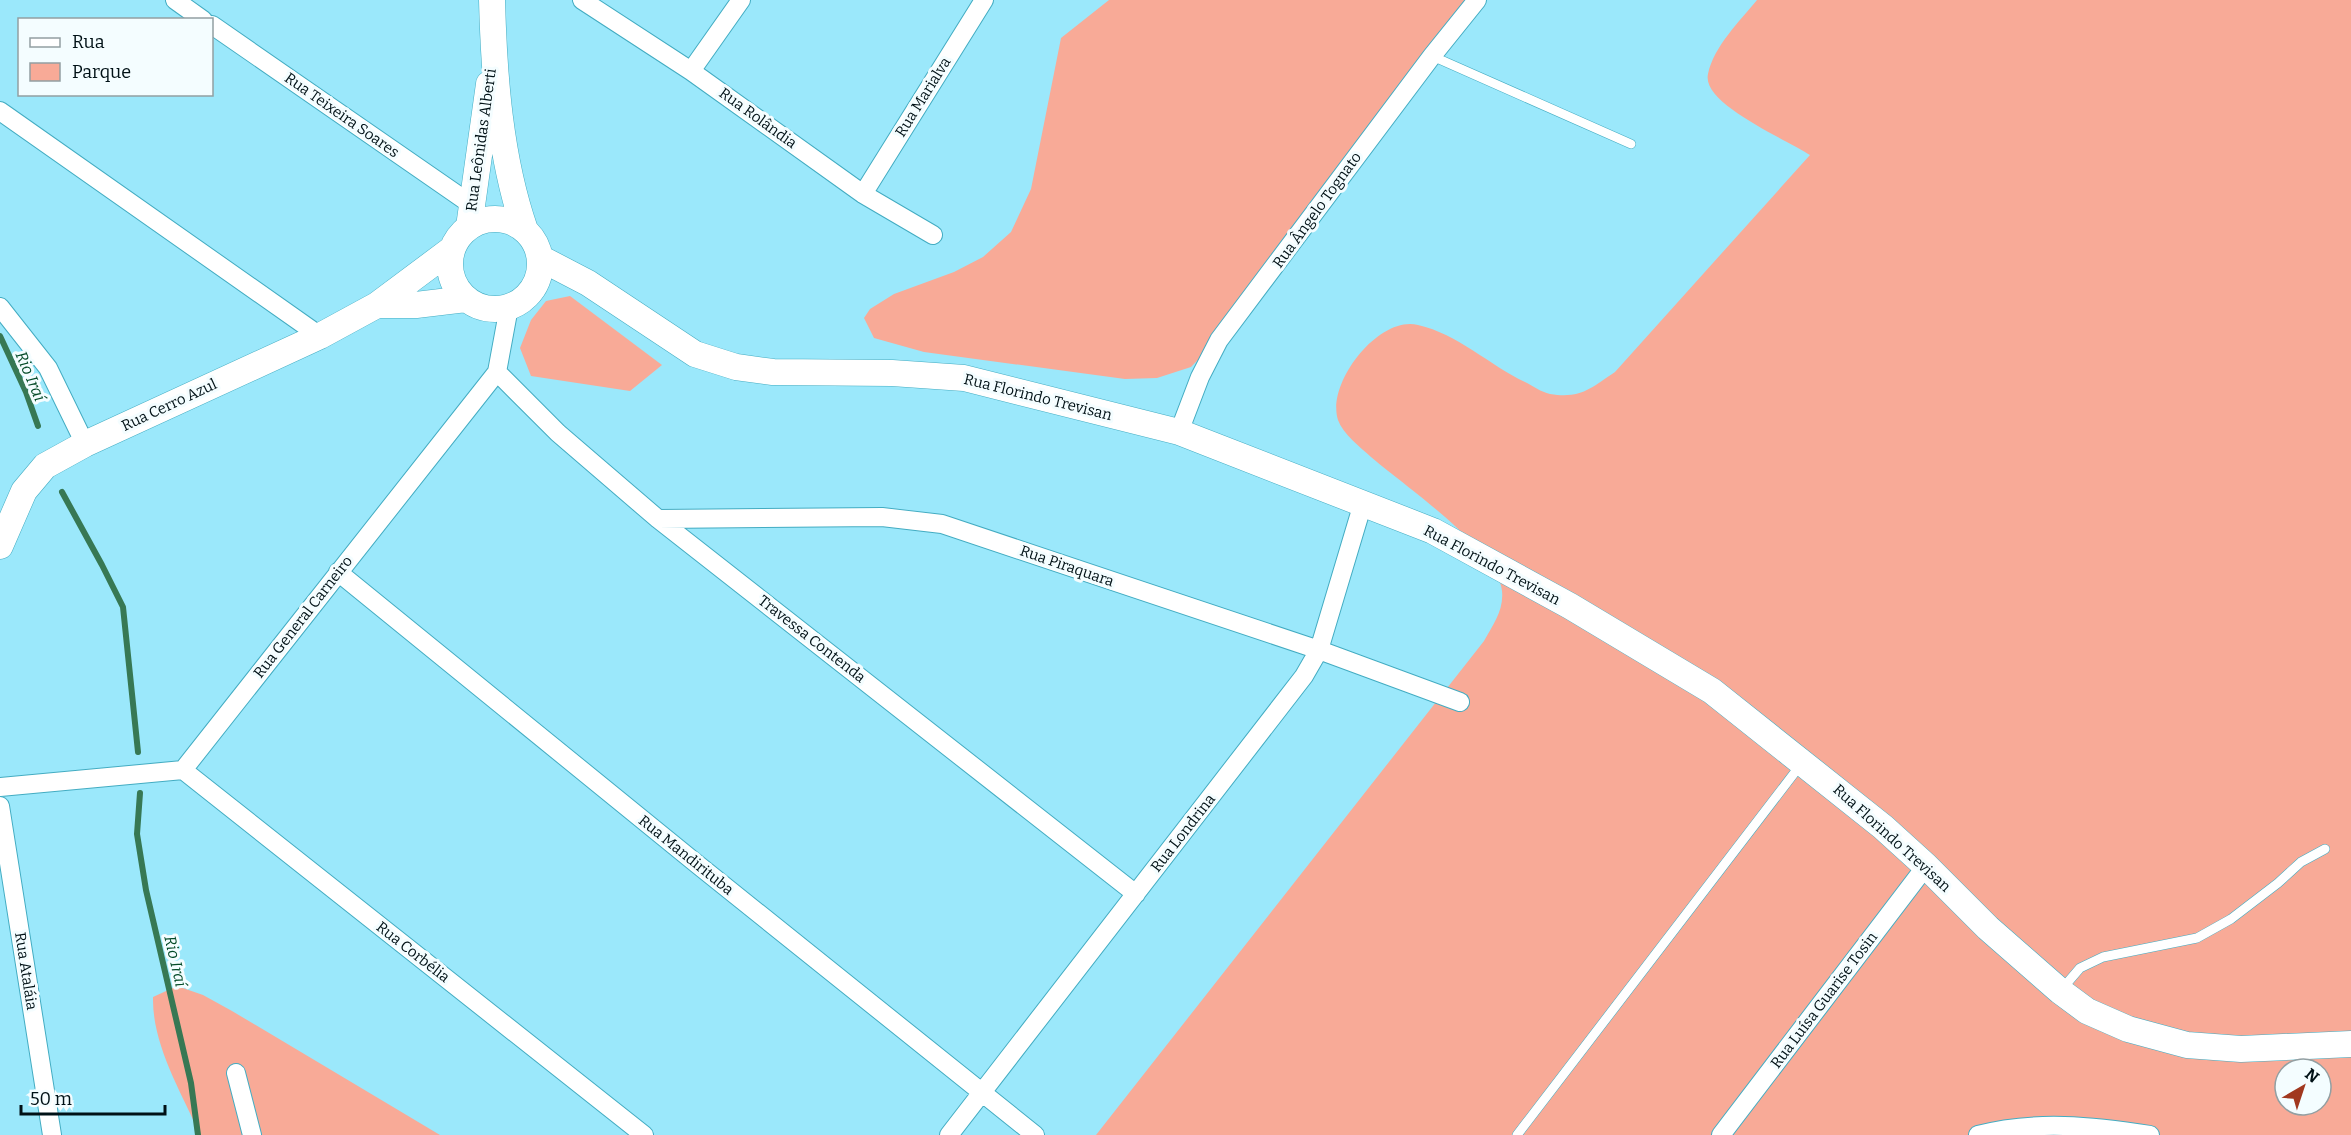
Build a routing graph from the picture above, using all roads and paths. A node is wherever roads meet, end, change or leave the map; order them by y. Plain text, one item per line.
1 (175, 0) edge
2 (492, 0) edge
3 (582, 0) edge
4 (741, 0) edge
5 (984, 0) edge
6 (1477, 0) edge
7 (200, 18) edge
8 (213, 26) edge
9 (493, 54) junction
10 (1432, 56) junction
11 (691, 71) junction
12 (0, 111) edge
13 (1632, 144) dead end
14 (507, 157) junction
15 (477, 160) junction
16 (863, 194) junction
17 (470, 216) junction
18 (525, 230) junction
19 (933, 236) dead end
20 (452, 249) junction
21 (540, 258) junction
22 (466, 299) junction
23 (377, 305) junction
24 (0, 307) edge
25 (509, 307) junction
26 (320, 336) junction
27 (497, 372) junction
28 (1179, 432) junction
29 (85, 444) junction
30 (1363, 503) junction
31 (658, 519) junction
32 (0, 546) edge
33 (338, 572) junction
34 (1319, 650) junction
35 (1460, 702) dead end
36 (1803, 762) junction
37 (183, 770) junction
38 (0, 787) edge
39 (0, 806) edge
40 (2325, 849) dead end
41 (1926, 866) junction
42 (1136, 894) junction
43 (2060, 991) junction
44 (2351, 1044) edge
45 (236, 1073) dead end
46 (982, 1094) junction
47 (52, 1135) edge
48 (252, 1135) edge
49 (642, 1135) edge
50 (949, 1135) edge
51 (1035, 1135) edge
52 (1517, 1135) edge
53 (1721, 1135) edge
54 (1978, 1135) edge
55 (2150, 1135) edge

1 - 7 street
2 - 9 street, Rua Leônidas Alberti
3 - 11 street, Rua Rolândia
4 - 11 street
5 - 16 street, Rua Marialva
6 - 10 street, Rua Ângelo Tognato
8 - 17 street, Rua Teixeira Soares
9 - 14 street, Rua Leônidas Alberti
9 - 15 street, Rua Leônidas Alberti
10 - 13 lane
10 - 28 street, Rua Ângelo Tognato
11 - 16 street, Rua Rolândia
12 - 26 street
14 - 15 street
14 - 18 street, Rua Leônidas Alberti
15 - 17 street, Rua Leônidas Alberti
16 - 19 street, Rua Rolândia
17 - 18 street
17 - 20 street, Rua Cerro Azul
18 - 21 street
20 - 22 street
20 - 23 street, Rua Cerro Azul
21 - 25 street
21 - 28 street, Rua Florindo Trevisan
22 - 23 street, Rua Cerro Azul
22 - 25 street, Rua Cerro Azul
23 - 26 street, Rua Cerro Azul
24 - 29 street
25 - 27 street, Rua General Carneiro
26 - 29 street, Rua Cerro Azul
27 - 31 street, Travessa Contenda
27 - 33 street, Rua General Carneiro
28 - 30 street, Rua Florindo Trevisan
29 - 32 street, Rua Cerro Azul
30 - 34 street, Rua Londrina
30 - 36 street, Rua Florindo Trevisan
31 - 34 street, Rua Piraquara
31 - 42 street, Travessa Contenda
33 - 37 street, Rua General Carneiro
33 - 46 street, Rua Mandirituba
34 - 35 street, Rua Piraquara
34 - 42 street, Rua Londrina
36 - 41 street, Rua Florindo Trevisan
36 - 52 lane
37 - 38 street
37 - 49 street, Rua Corbélia
39 - 47 street, Rua Ataláia
40 - 43 lane
41 - 43 street, Rua Florindo Trevisan
41 - 53 street, Rua Luísa Guarise Tosin
42 - 46 street, Rua Londrina
43 - 44 street, Rua Florindo Trevisan
45 - 48 street
46 - 50 street, Rua Londrina
46 - 51 street, Rua Mandirituba
54 - 55 street

